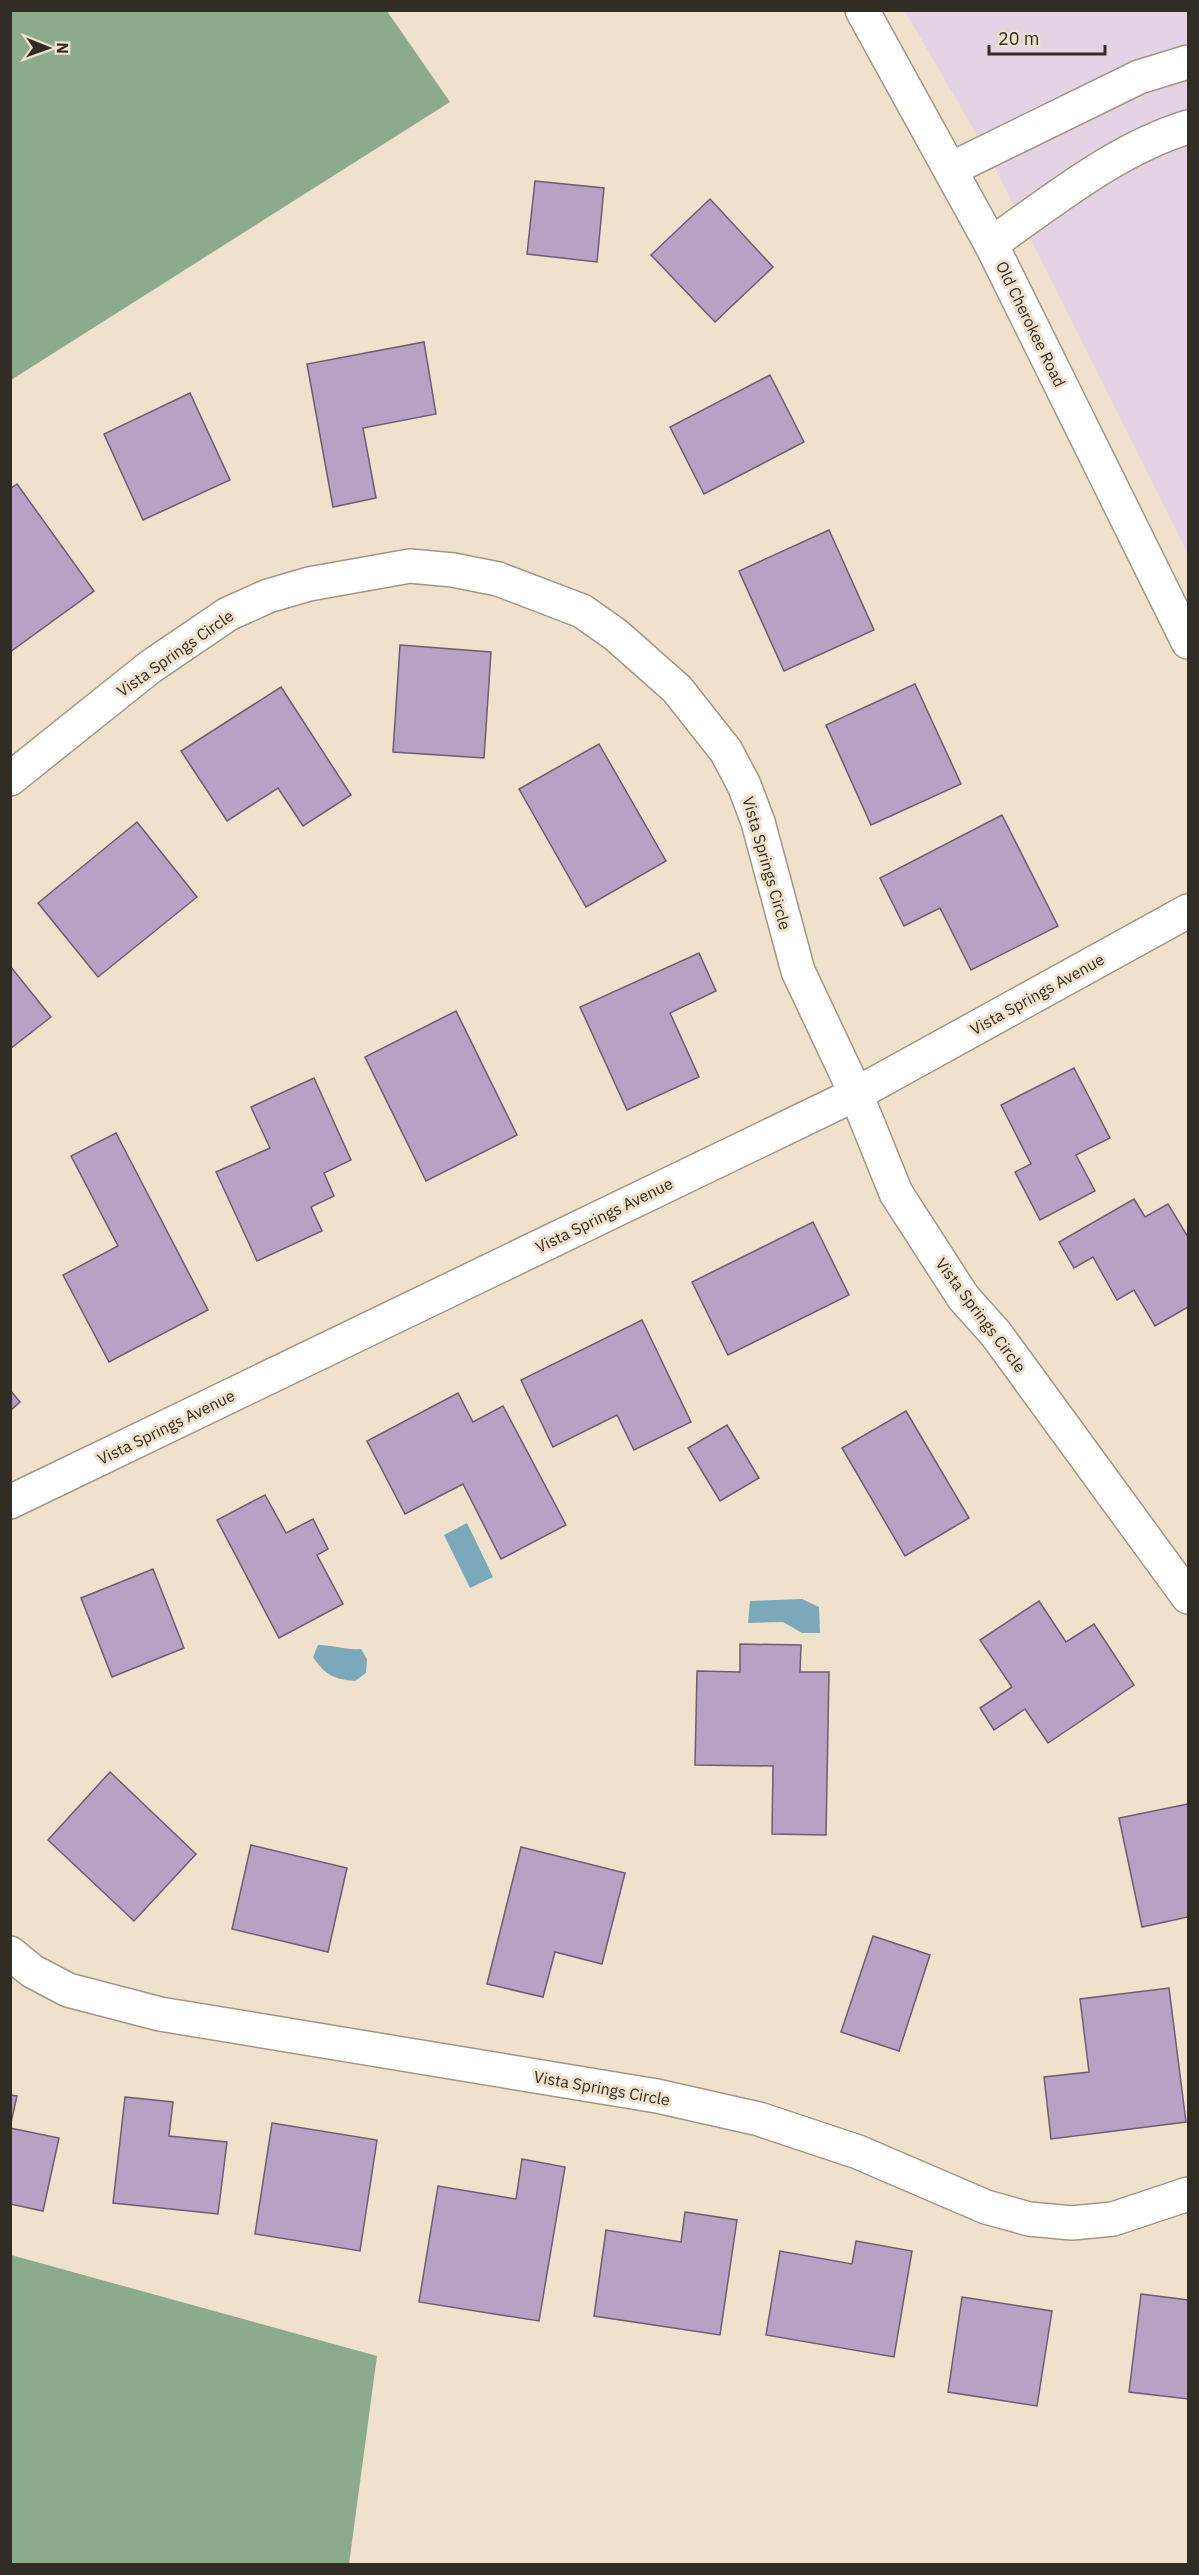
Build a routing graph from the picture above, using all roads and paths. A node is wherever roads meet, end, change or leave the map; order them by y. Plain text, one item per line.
1 (862, 10) edge
2 (1188, 62) edge
3 (1188, 127) edge
4 (951, 169) junction
5 (991, 244) junction
6 (1188, 642) edge
7 (10, 778) edge
8 (1188, 911) edge
9 (856, 1094) junction
10 (10, 1502) edge
11 (1188, 1597) edge
12 (10, 1953) edge
13 (1188, 2194) edge

1 - 4 street, Old Cherokee Road
2 - 4 street
3 - 5 street
4 - 5 street, Old Cherokee Road
5 - 6 street, Old Cherokee Road
7 - 9 street, Vista Springs Circle
8 - 9 street, Vista Springs Avenue
9 - 10 street, Vista Springs Avenue
9 - 11 street, Vista Springs Circle
12 - 13 street, Vista Springs Circle

